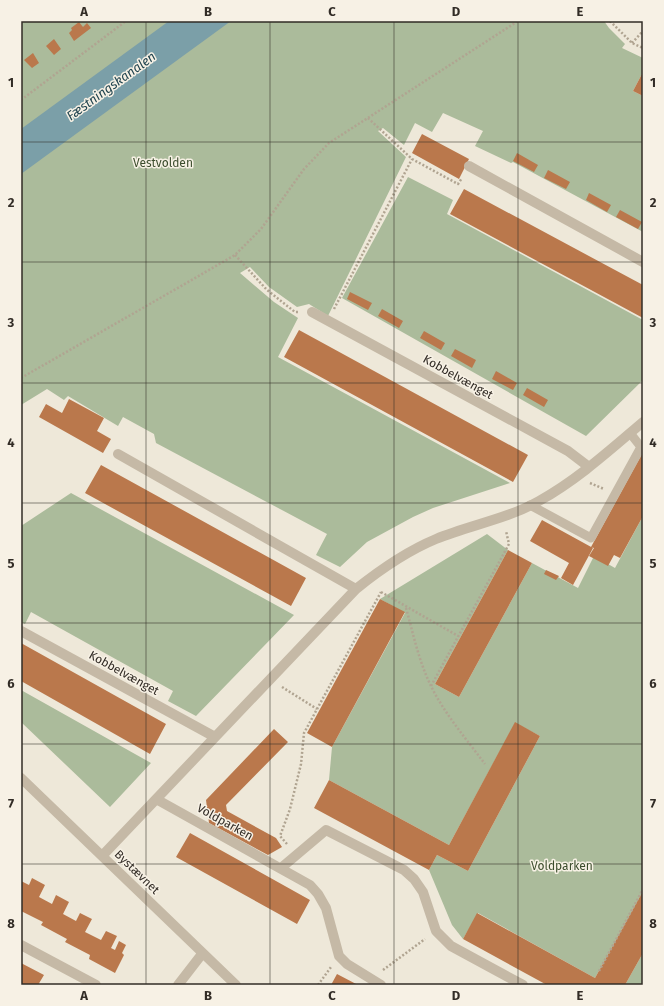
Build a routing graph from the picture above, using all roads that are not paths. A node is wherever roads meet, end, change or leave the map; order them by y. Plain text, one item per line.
1 (469, 166) road end
2 (643, 262) edge
3 (312, 312) road end
4 (643, 422) edge
5 (630, 433) junction
6 (118, 454) dead end
7 (589, 467) junction
8 (530, 505) junction
9 (356, 589) junction
10 (21, 631) edge
11 (215, 737) junction
12 (21, 778) edge
13 (156, 799) junction
14 (102, 856) junction
15 (281, 868) junction
16 (21, 945) edge
17 (202, 954) junction
18 (377, 983) edge
19 (96, 985) edge
20 (178, 985) edge
21 (236, 985) edge
22 (523, 985) edge

1 - 2 street
3 - 7 street, Kobbelvænget
4 - 5 street
5 - 7 street
5 - 8 lane
6 - 9 street
7 - 8 street
8 - 9 street
9 - 11 street
10 - 11 street, Kobbelvænget
11 - 13 street
12 - 14 street, Bystævnet
13 - 14 street
13 - 15 street, Voldparken
14 - 17 street, Bystævnet
15 - 18 street, Voldparken
15 - 22 street
16 - 19 street
17 - 20 street
17 - 21 street, Bystævnet

